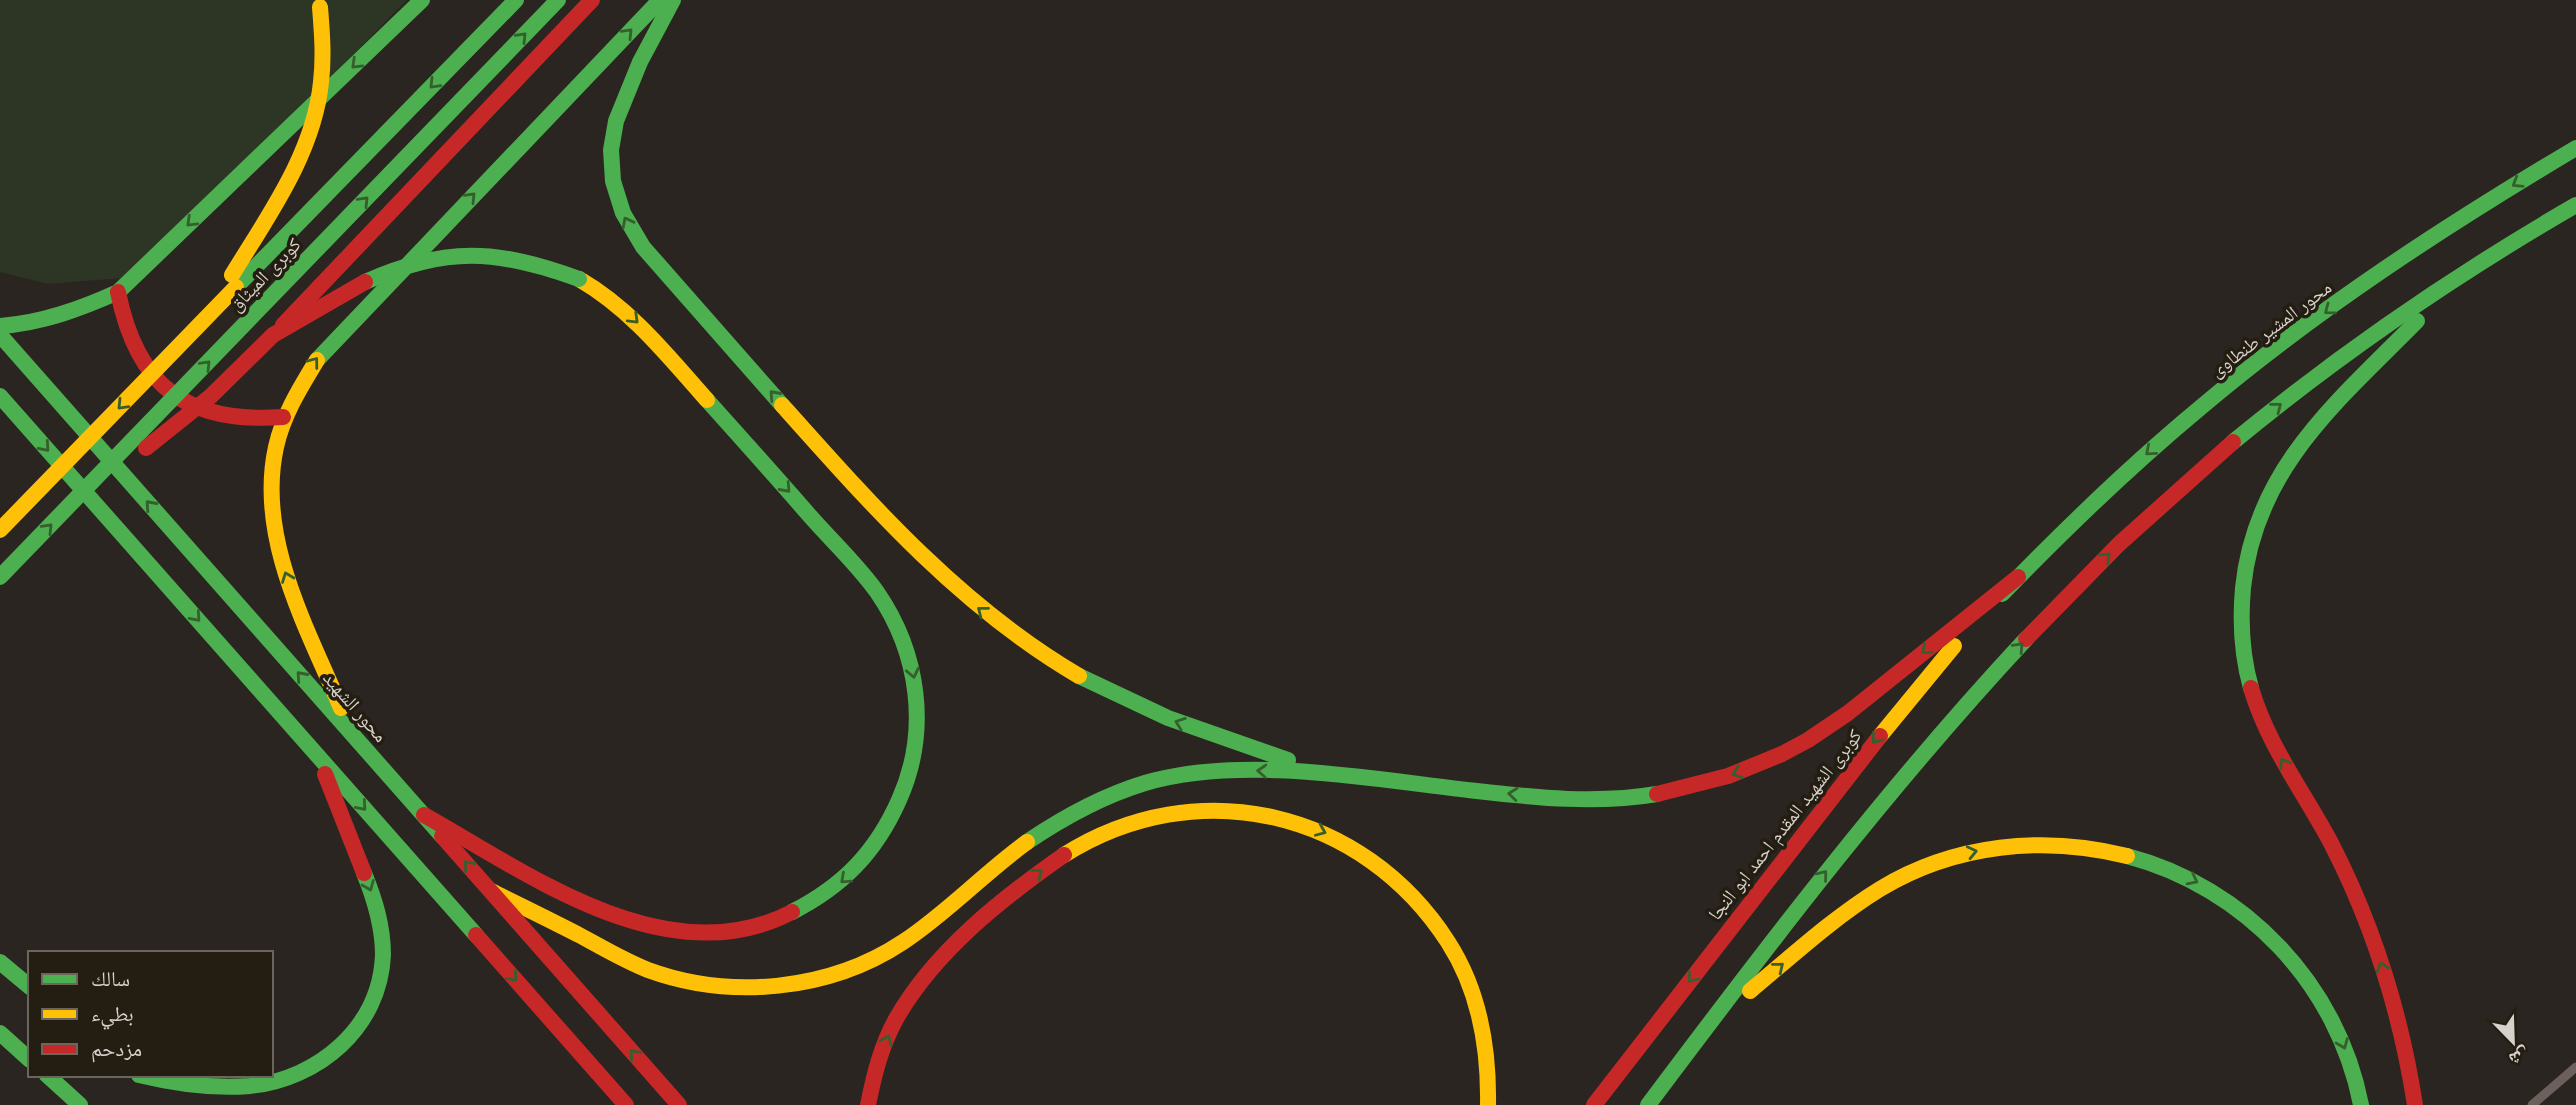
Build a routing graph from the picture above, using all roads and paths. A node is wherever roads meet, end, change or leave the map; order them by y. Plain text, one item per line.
1 (422, 0) edge
2 (516, 0) edge
3 (558, 0) edge
4 (592, 0) edge
5 (660, 0) edge
6 (673, 0) edge
7 (319, 4) edge
8 (2576, 148) edge
9 (2576, 205) edge
10 (2465, 271) junction
11 (118, 292) junction
12 (208, 316) junction
13 (0, 326) edge
14 (0, 335) edge
15 (273, 335) junction
16 (0, 396) edge
17 (283, 417) junction
18 (72, 503) junction
19 (0, 530) edge
20 (0, 577) edge
21 (2018, 577) junction
22 (350, 731) junction
23 (317, 754) junction
24 (1337, 777) junction
25 (424, 815) junction
26 (491, 891) junction
27 (0, 962) edge
28 (28, 985) edge
29 (1707, 1026) junction
30 (0, 1033) edge
31 (28, 1058) edge
32 (2576, 1067) edge
33 (49, 1077) edge
34 (142, 1077) edge
35 (80, 1105) edge
36 (626, 1105) edge
37 (679, 1105) edge
38 (868, 1105) edge
39 (1488, 1105) edge
40 (1594, 1105) edge
41 (1648, 1105) edge
42 (2361, 1105) edge
43 (2416, 1105) edge
44 (2532, 1105) edge

1 -> 11 main road
2 -> 12 main road, كوبرى الميثاق, bridge
18 -> 3 main road, كوبرى الميثاق, bridge
4 - 15 main road
17 -> 5 main road
24 -> 6 main road
7 - 12 main road, bridge
8 -> 21 main road, محور المشير طنطاوى
9 - 10 main road
29 -> 10 main road
43 -> 10 main road
11 - 13 main road
11 - 17 main road
12 -> 19 main road, كوبرى الميثاق, bridge
22 -> 14 main road, محور الشهيد
15 - 18 main road, bridge
15 -> 25 main road, bridge
16 -> 23 main road
22 -> 17 main road
20 -> 18 main road, كوبرى الميثاق, bridge
21 -> 24 main road
21 -> 40 main road, كوبرى الشهيد المقدم احمد ابو النجا
22 - 25 main road, محور الشهيد
23 -> 34 main road
23 -> 36 main road
24 -> 26 main road
26 -> 25 main road, محور الشهيد
37 -> 26 main road, محور الشهيد
27 - 28 main road
29 - 41 main road
29 -> 42 main road
30 - 31 main road
32 - 44 lane
33 - 35 main road
38 -> 39 main road

